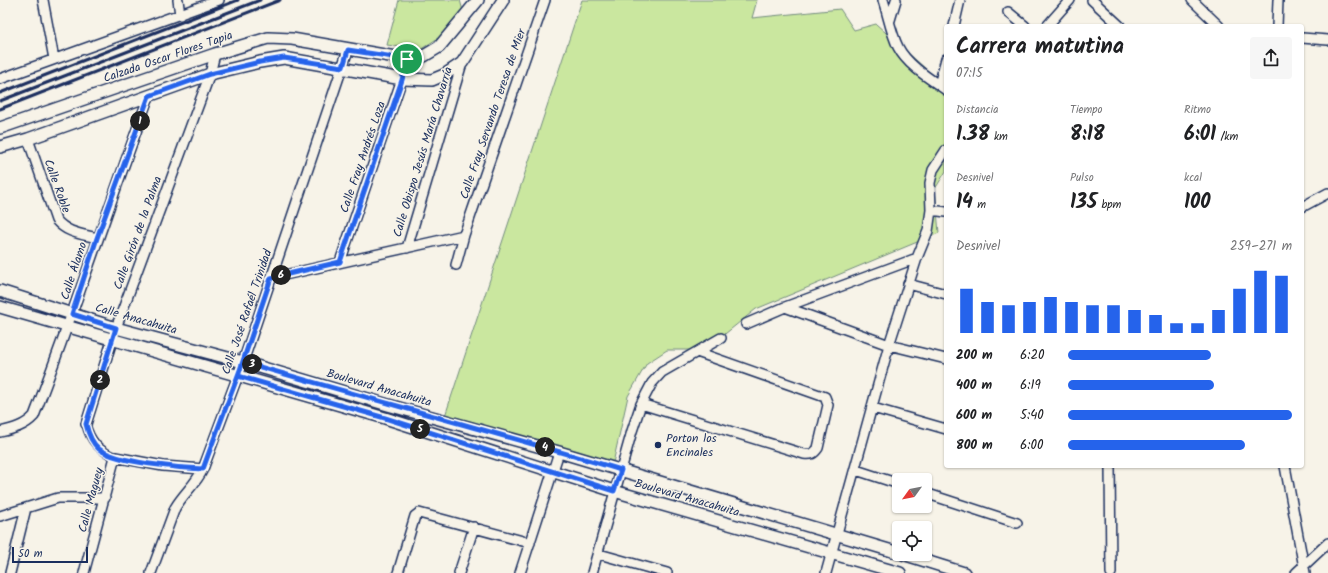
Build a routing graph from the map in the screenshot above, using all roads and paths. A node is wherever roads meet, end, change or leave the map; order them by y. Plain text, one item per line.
1 (43, 0) edge
2 (178, 0) edge
3 (219, 0) edge
4 (478, 0) edge
5 (503, 0) edge
6 (545, 0) edge
7 (883, 0) edge
8 (896, 0) edge
9 (960, 0) edge
10 (1070, 0) edge
11 (1092, 0) edge
12 (1192, 0) edge
13 (1278, 0) edge
14 (1008, 12) dead end
15 (180, 15) junction
16 (890, 20) junction
17 (954, 24) edge
18 (1023, 24) edge
19 (1049, 24) edge
20 (1118, 24) edge
21 (1217, 24) edge
22 (1277, 24) edge
23 (1304, 38) edge
24 (1328, 40) edge
25 (348, 50) junction
26 (215, 54) junction
27 (54, 59) junction
28 (407, 59) junction
29 (462, 63) junction
30 (343, 67) junction
31 (210, 74) junction
32 (0, 79) edge
33 (402, 80) junction
34 (943, 88) edge
35 (149, 96) junction
36 (0, 128) edge
37 (28, 139) junction
38 (0, 146) edge
39 (944, 153) edge
40 (1328, 193) edge
41 (1304, 206) edge
42 (931, 210) junction
43 (944, 212) edge
44 (464, 235) junction
45 (97, 238) junction
46 (407, 248) junction
47 (917, 258) junction
48 (340, 262) junction
49 (456, 265) dead end
50 (271, 278) junction
51 (908, 284) junction
52 (0, 291) edge
53 (944, 293) edge
54 (0, 307) edge
55 (785, 307) junction
56 (72, 314) junction
57 (746, 324) dead end
58 (68, 327) junction
59 (116, 328) junction
60 (721, 338) dead end
61 (112, 340) junction
62 (889, 345) junction
63 (697, 352) junction
64 (944, 359) edge
65 (243, 362) junction
66 (238, 376) junction
67 (641, 404) junction
68 (388, 405) junction
69 (873, 408) junction
70 (385, 418) junction
71 (86, 424) joint
72 (944, 428) edge
73 (0, 432) edge
74 (559, 452) junction
75 (115, 457) junction
76 (1110, 468) edge
77 (1285, 468) edge
78 (203, 469) junction
79 (621, 470) junction
80 (856, 470) junction
81 (554, 471) junction
82 (892, 482) edge
83 (614, 491) junction
84 (932, 495) edge
85 (105, 498) junction
86 (26, 508) junction
87 (0, 516) edge
88 (1017, 523) dead end
89 (474, 527) junction
90 (837, 534) junction
91 (530, 543) junction
92 (1328, 543) edge
93 (892, 551) edge
94 (599, 554) junction
95 (832, 554) junction
96 (925, 561) edge
97 (1304, 570) edge
98 (10, 573) edge
99 (84, 573) edge
100 (151, 573) edge
101 (398, 573) edge
102 (459, 573) edge
103 (520, 573) edge
104 (592, 573) edge
105 (667, 573) edge
106 (826, 573) edge
107 (900, 573) edge
108 (964, 573) edge
109 (1111, 573) edge
110 (1296, 573) edge

1 - 27 street
2 - 15 street
3 - 15 street
4 - 28 street
5 - 29 street
6 - 44 street, Calle Fray Servando Teresa de Mier
7 - 16 street
8 - 16 street
9 - 17 street
10 - 19 street
11 - 20 street
12 - 21 street
13 - 22 street
14 - 18 street
15 - 27 street
16 - 34 street
23 - 24 street
25 - 26 street, Calzada Oscar Flores Tapia
25 - 28 street, Calzada Oscar Flores Tapia
25 - 30 street, Calle José Rafaél Trinidad
26 - 31 street, Calle Girón de la Palma
26 - 36 street, Calzada Oscar Flores Tapia
27 - 32 street
28 - 33 street, Calle Fray Andrés Loza
29 - 33 street
29 - 46 street, Calle Obispo Jesús María Chavarría
30 - 31 street
30 - 33 street
30 - 50 street, Calle José Rafaél Trinidad
31 - 35 street
31 - 59 street, Calle Girón de la Palma
33 - 48 street, Calle Fray Andrés Loza
35 - 37 street
35 - 45 street, Calle Álamo
37 - 38 street
37 - 45 street, Calle Roble
39 - 42 street
40 - 41 street
42 - 43 street
42 - 47 street
44 - 46 street
44 - 49 street, Calle Fray Servando Teresa de Mier
45 - 56 street, Calle Álamo
46 - 48 street
47 - 51 street
47 - 55 street
48 - 50 street
50 - 65 street, Calle José Rafaél Trinidad
51 - 53 street
51 - 62 street
52 - 56 street, Calle Anacahuita
54 - 58 street
55 - 57 street
55 - 62 street
56 - 58 street, Calle Álamo
56 - 59 street, Calle Anacahuita
58 - 61 street
58 - 73 street, Calle Álamo
59 - 61 street, Calle Girón de la Palma
59 - 65 street, Calle Anacahuita
60 - 63 street
61 - 66 street
61 - 71 street, Calle Girón de la Palma
62 - 64 street
62 - 69 street
63 - 67 street
63 - 67 street
65 - 66 street, Calle José Rafaél Trinidad
65 - 68 street, Boulevard Anacahuita
66 - 70 street, Boulevard Anacahuita
66 - 78 street, Calle José Rafaél Trinidad
67 - 79 street
68 - 70 street
68 - 74 street, Boulevard Anacahuita
69 - 72 street
69 - 80 street
70 - 81 street, Boulevard Anacahuita
71 - 75 street, Calle Girón de la Palma
74 - 79 street, Boulevard Anacahuita
74 - 81 street
75 - 78 street
75 - 85 street, Calle Maguey
76 - 109 street
77 - 97 street
78 - 100 street, Calle José Rafaél Trinidad
79 - 83 street
79 - 90 street, Boulevard Anacahuita
80 - 82 street
80 - 90 street
81 - 83 street, Boulevard Anacahuita
81 - 91 street
83 - 94 street
83 - 95 street, Boulevard Anacahuita
84 - 88 street
85 - 86 street
85 - 99 street, Calle Maguey
86 - 87 street
86 - 98 street
89 - 91 street
89 - 101 street
89 - 102 street
90 - 93 street, Boulevard Anacahuita
90 - 95 street
91 - 103 street
92 - 97 street
94 - 104 street
94 - 105 street
95 - 106 street
95 - 107 street, Boulevard Anacahuita
96 - 108 street
97 - 110 street

